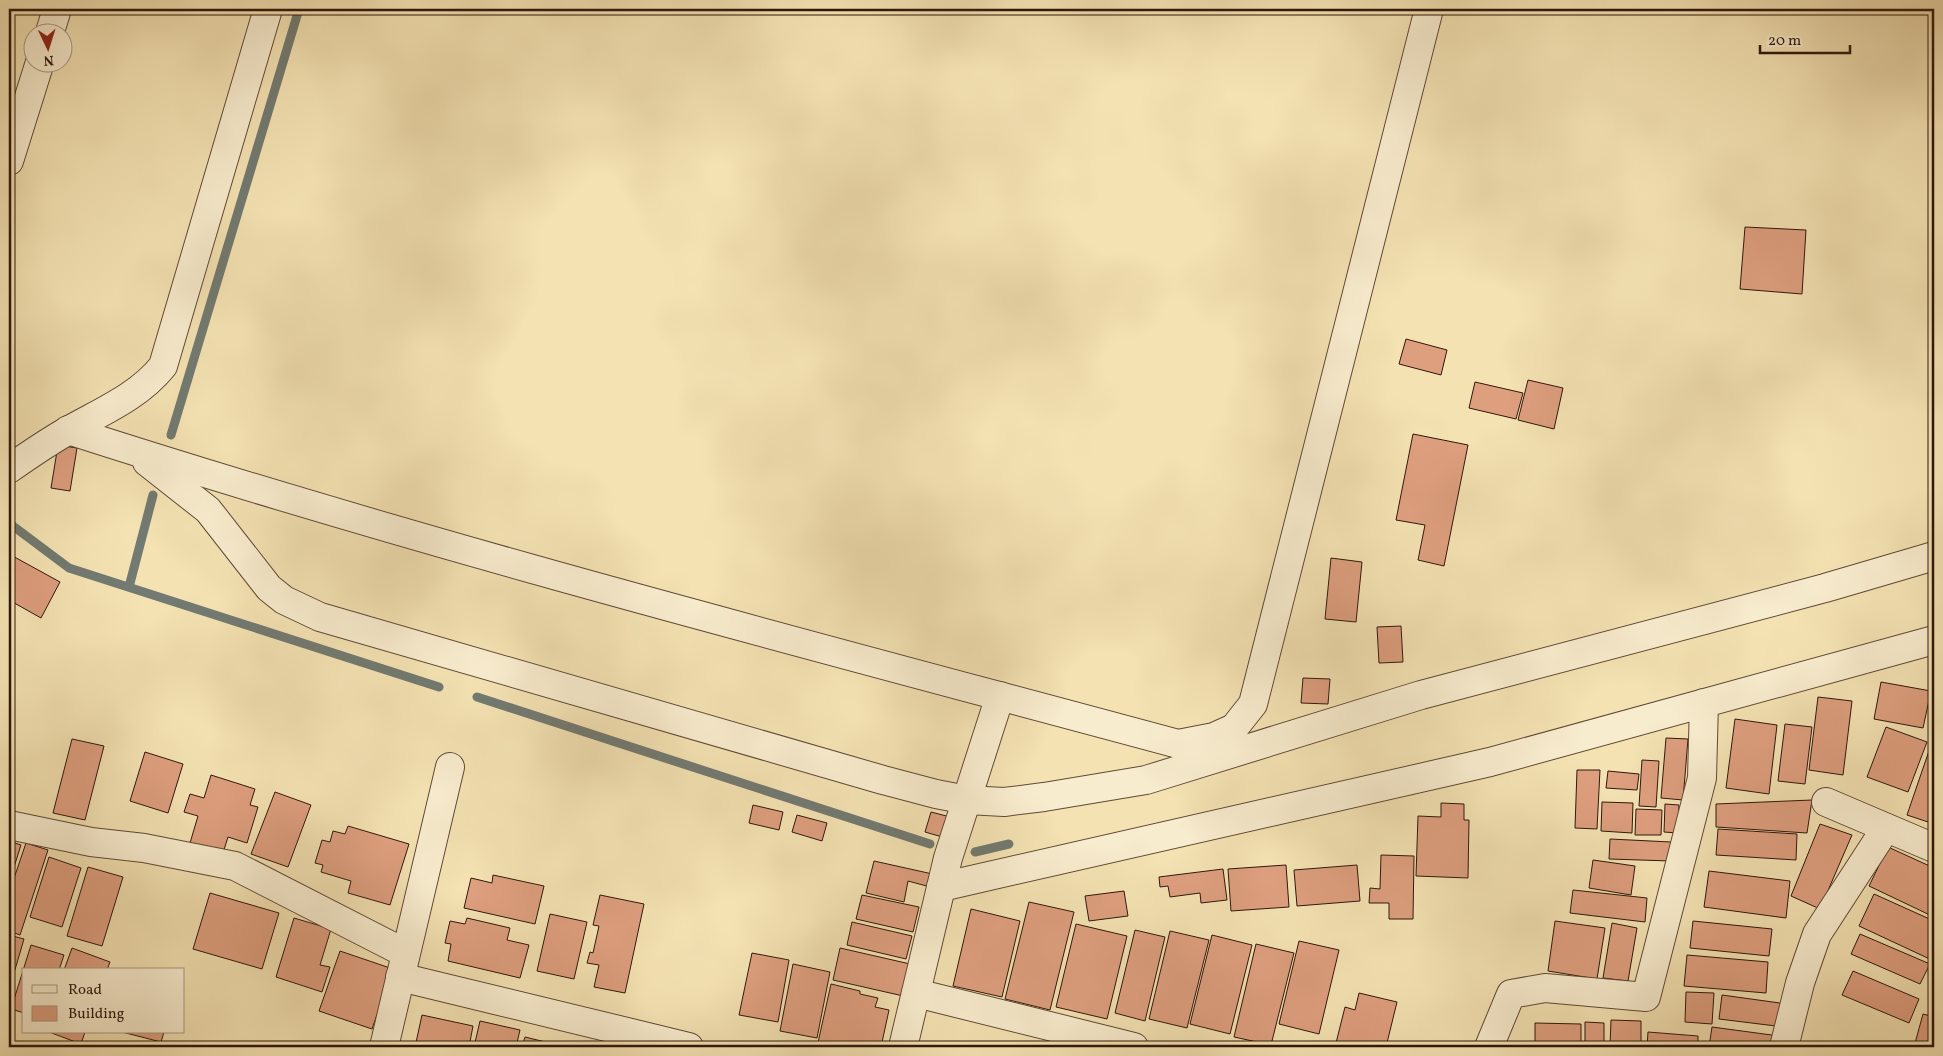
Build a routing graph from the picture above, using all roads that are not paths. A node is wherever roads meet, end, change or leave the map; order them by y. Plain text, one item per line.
1 (57, 9) edge
2 (268, 9) edge
3 (1428, 9) edge
4 (53, 22) edge
5 (37, 72) edge
6 (9, 161) edge
7 (68, 430) junction
8 (136, 452) junction
9 (9, 469) edge
10 (1934, 556) edge
11 (1934, 640) edge
12 (1000, 696) junction
13 (1704, 703) junction
14 (450, 767) dead end
15 (967, 800) junction
16 (1826, 802) dead end
17 (9, 825) edge
18 (1886, 828) junction
19 (1934, 848) edge
20 (941, 887) junction
21 (402, 965) junction
22 (916, 993) junction
23 (384, 1047) edge
24 (689, 1047) edge
25 (902, 1047) edge
26 (1134, 1047) edge
27 (1489, 1047) edge
28 (1784, 1047) edge

1 - 4 street
2 - 7 street
3 - 12 street
5 - 6 street
7 - 8 street
7 - 9 street
8 - 12 street
8 - 15 street
10 - 15 street
11 - 13 street
12 - 15 street
13 - 20 street
13 - 27 street
14 - 21 street
15 - 20 street
16 - 18 street
17 - 21 street
18 - 19 street
18 - 28 street
20 - 22 street
21 - 23 street
21 - 24 street
22 - 25 street
22 - 26 street

